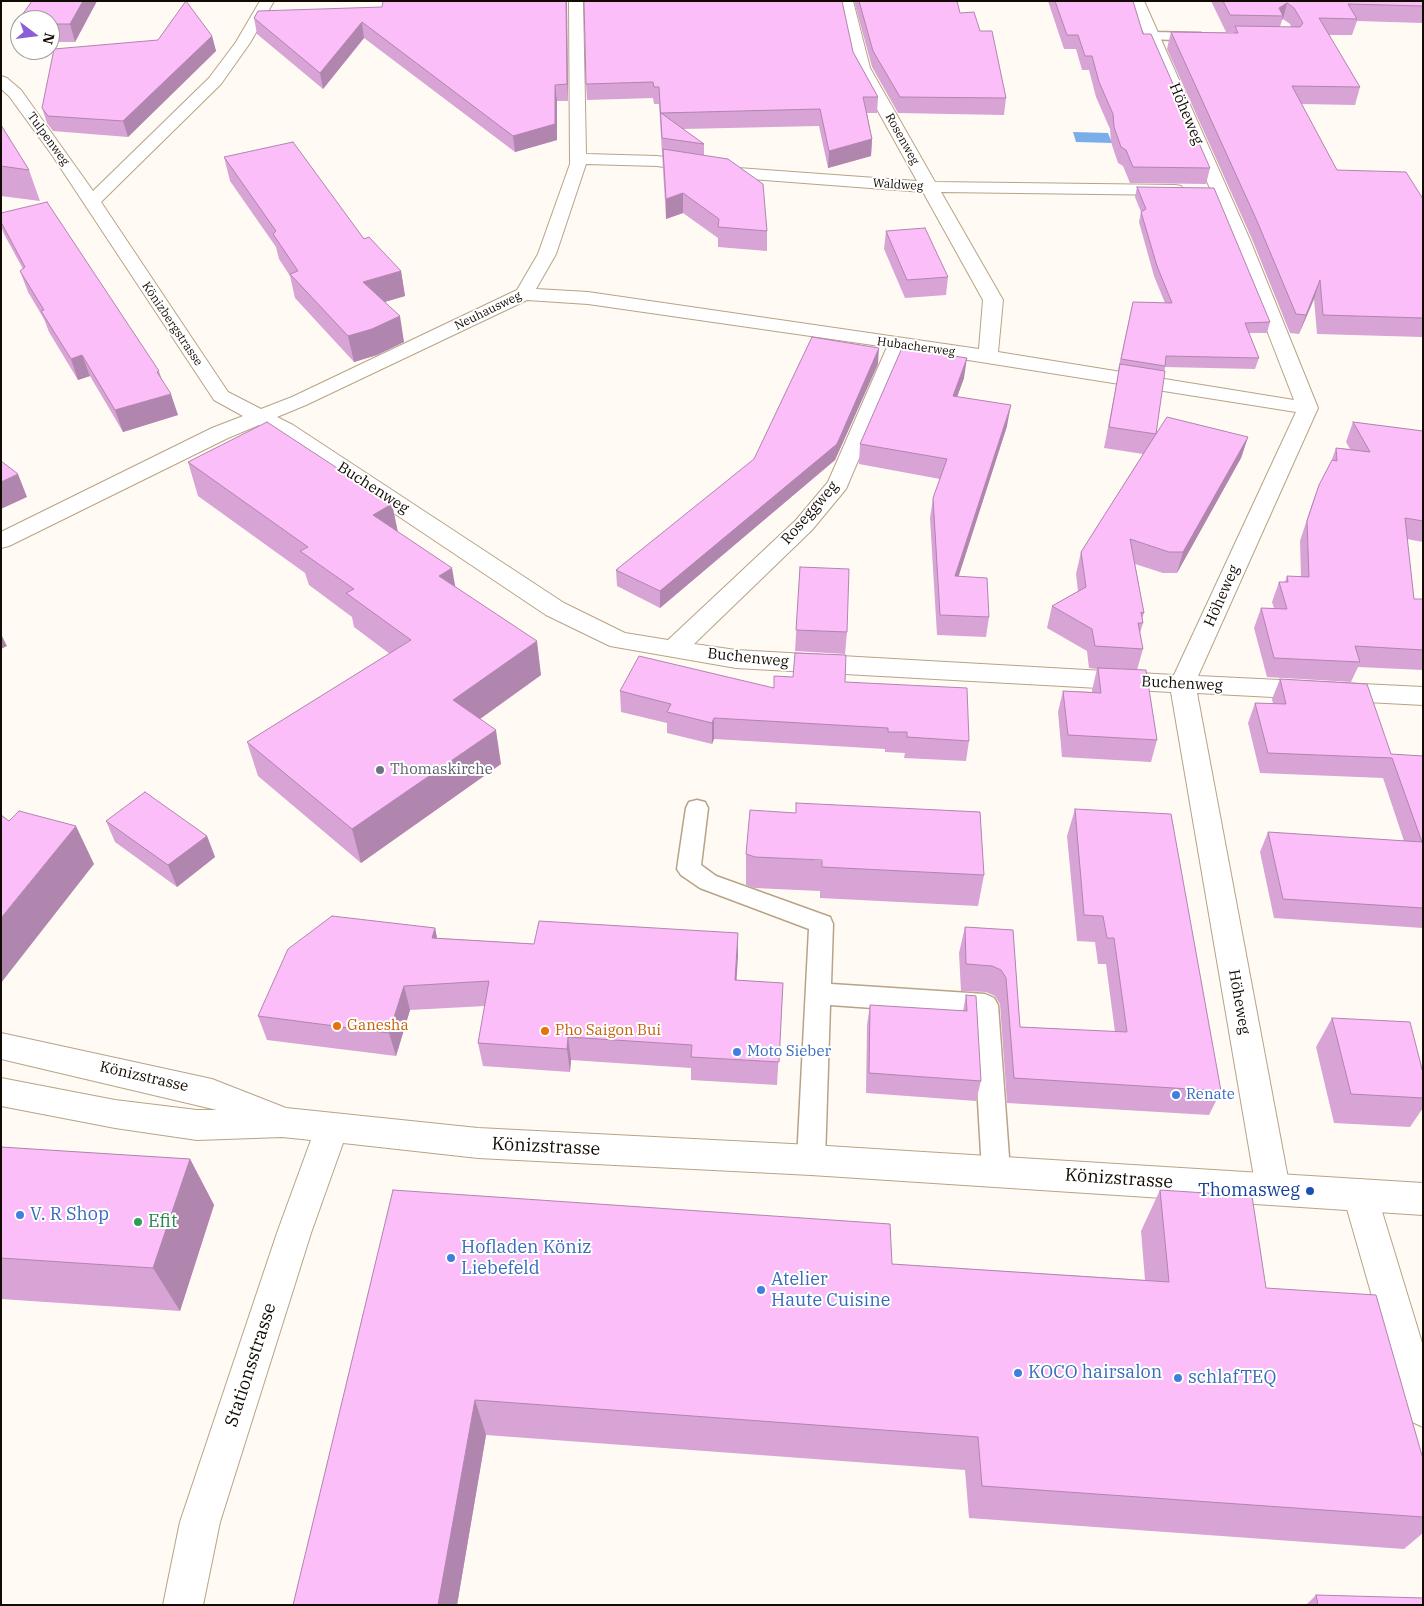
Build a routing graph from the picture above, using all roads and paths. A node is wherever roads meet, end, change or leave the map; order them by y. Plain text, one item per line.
1 (267, 1) edge
2 (576, 1) edge
3 (846, 1) edge
4 (1137, 1) edge
5 (1152, 36) junction
6 (1212, 38) edge
7 (1, 81) edge
8 (578, 159) junction
9 (929, 187) junction
10 (1202, 190) junction
11 (92, 201) junction
12 (524, 294) junction
13 (898, 344) junction
14 (988, 356) junction
15 (1308, 408) junction
16 (257, 417) junction
17 (1, 541) edge
18 (673, 649) junction
19 (1182, 684) junction
20 (1423, 696) edge
21 (697, 808) dead end
22 (819, 994) junction
23 (1, 1046) edge
24 (1, 1092) edge
25 (282, 1122) junction
26 (332, 1128) junction
27 (811, 1160) junction
28 (996, 1171) junction
29 (1273, 1188) junction
30 (1360, 1195) junction
31 (1423, 1199) edge
32 (1423, 1408) edge
33 (183, 1605) edge

1 - 11 street
2 - 8 street, Neuhausweg
3 - 9 street, Rosenweg
4 - 5 street, Höheweg
5 - 6 lane
5 - 10 street, Höheweg
7 - 11 street, Tulpenweg
8 - 9 street, Waldweg
8 - 12 street, Neuhausweg
9 - 10 street, Waldweg
9 - 14 street, Rosenweg
10 - 15 street, Höheweg
11 - 16 street, Könizbergstrasse
12 - 13 street, Hubacherweg
12 - 16 street, Neuhausweg
13 - 14 street, Hubacherweg
13 - 18 street, Roseggweg
14 - 15 street, Hubacherweg
15 - 19 street, Höheweg
16 - 17 street
16 - 18 street, Buchenweg
18 - 19 street, Buchenweg
19 - 20 street, Buchenweg
19 - 29 street, Höheweg
21 - 22 lane
22 - 27 lane
22 - 28 lane
23 - 25 street, Könizstrasse
24 - 25 street, Könizstrasse
25 - 26 street, Könizstrasse
26 - 27 street, Könizstrasse
26 - 33 street, Stationsstrasse
27 - 28 street, Könizstrasse
28 - 29 street, Könizstrasse
29 - 30 street, Könizstrasse
30 - 31 street, Könizstrasse
30 - 32 street

